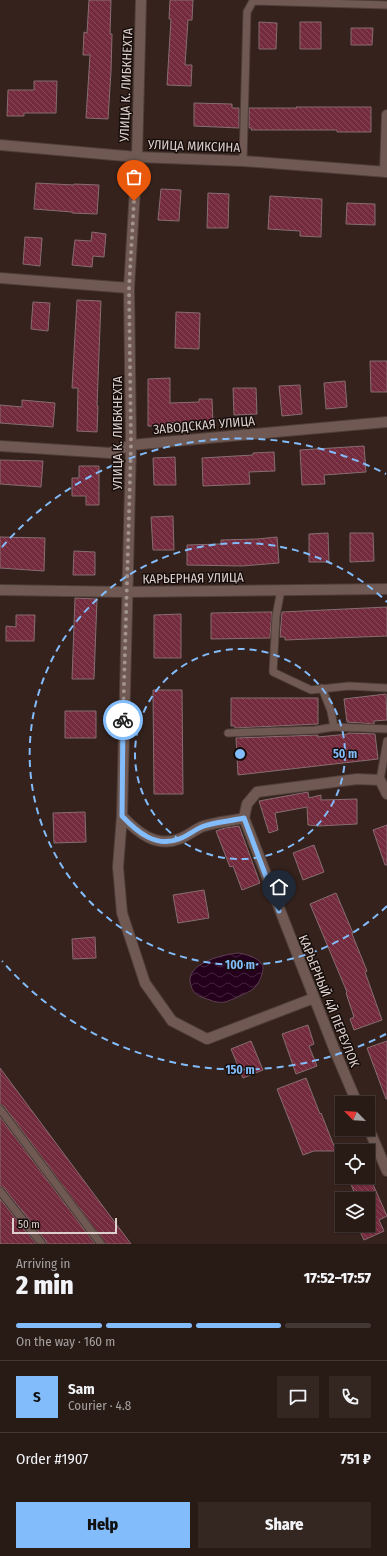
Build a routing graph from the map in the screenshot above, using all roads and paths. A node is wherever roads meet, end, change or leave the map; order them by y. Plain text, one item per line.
1 (141, 0) edge
2 (387, 6) edge
3 (387, 115) edge
4 (0, 145) edge
5 (137, 157) junction
6 (243, 161) junction
7 (386, 172) edge
8 (0, 278) edge
9 (129, 288) junction
10 (387, 422) edge
11 (131, 445) junction
12 (0, 446) edge
13 (387, 589) edge
14 (0, 590) edge
15 (281, 590) junction
16 (126, 592) junction
17 (322, 688) junction
18 (387, 688) edge
19 (334, 727) junction
20 (387, 729) edge
21 (228, 733) dead end
22 (387, 741) edge
23 (380, 780) junction
24 (387, 794) edge
25 (122, 816) junction
26 (244, 818) junction
27 (314, 998) junction
28 (354, 1096) edge
29 (0, 1110) edge
30 (372, 1136) edge
31 (387, 1171) edge
32 (0, 1191) edge
33 (42, 1244) edge
34 (101, 1244) edge

1 - 5 street, УЛИЦА К. ЛИБКНЕХТА
2 - 6 lane
3 - 7 street
4 - 5 street, УЛИЦА МИКСИНА
5 - 6 street, УЛИЦА МИКСИНА
5 - 9 street, УЛИЦА К. ЛИБКНЕХТА
6 - 7 street, УЛИЦА МИКСИНА
8 - 9 street
9 - 11 street, УЛИЦА К. ЛИБКНЕХТА
10 - 11 street, ЗАВОДСКАЯ УЛИЦА
11 - 12 street, ЗАВОДСКАЯ УЛИЦА
11 - 16 street, УЛИЦА К. ЛИБКНЕХТА
13 - 15 street, КАРЬЕРНАЯ УЛИЦА
14 - 16 street, КАРЬЕРНАЯ УЛИЦА
15 - 16 street, КАРЬЕРНАЯ УЛИЦА
15 - 17 lane
16 - 25 street, УЛИЦА К. ЛИБКНЕХТА
17 - 18 lane
17 - 19 lane
19 - 20 lane
19 - 21 lane
22 - 23 lane
23 - 24 street
23 - 26 street
25 - 26 street
25 - 27 street, УЛИЦА К. ЛИБКНЕХТА
26 - 27 street, КАРЬЕРНЫЙ 4Й ПЕРЕУЛОК
27 - 28 street, КАРЬЕРНЫЙ 4Й ПЕРЕУЛОК
29 - 34 lane
30 - 31 street
32 - 33 lane

